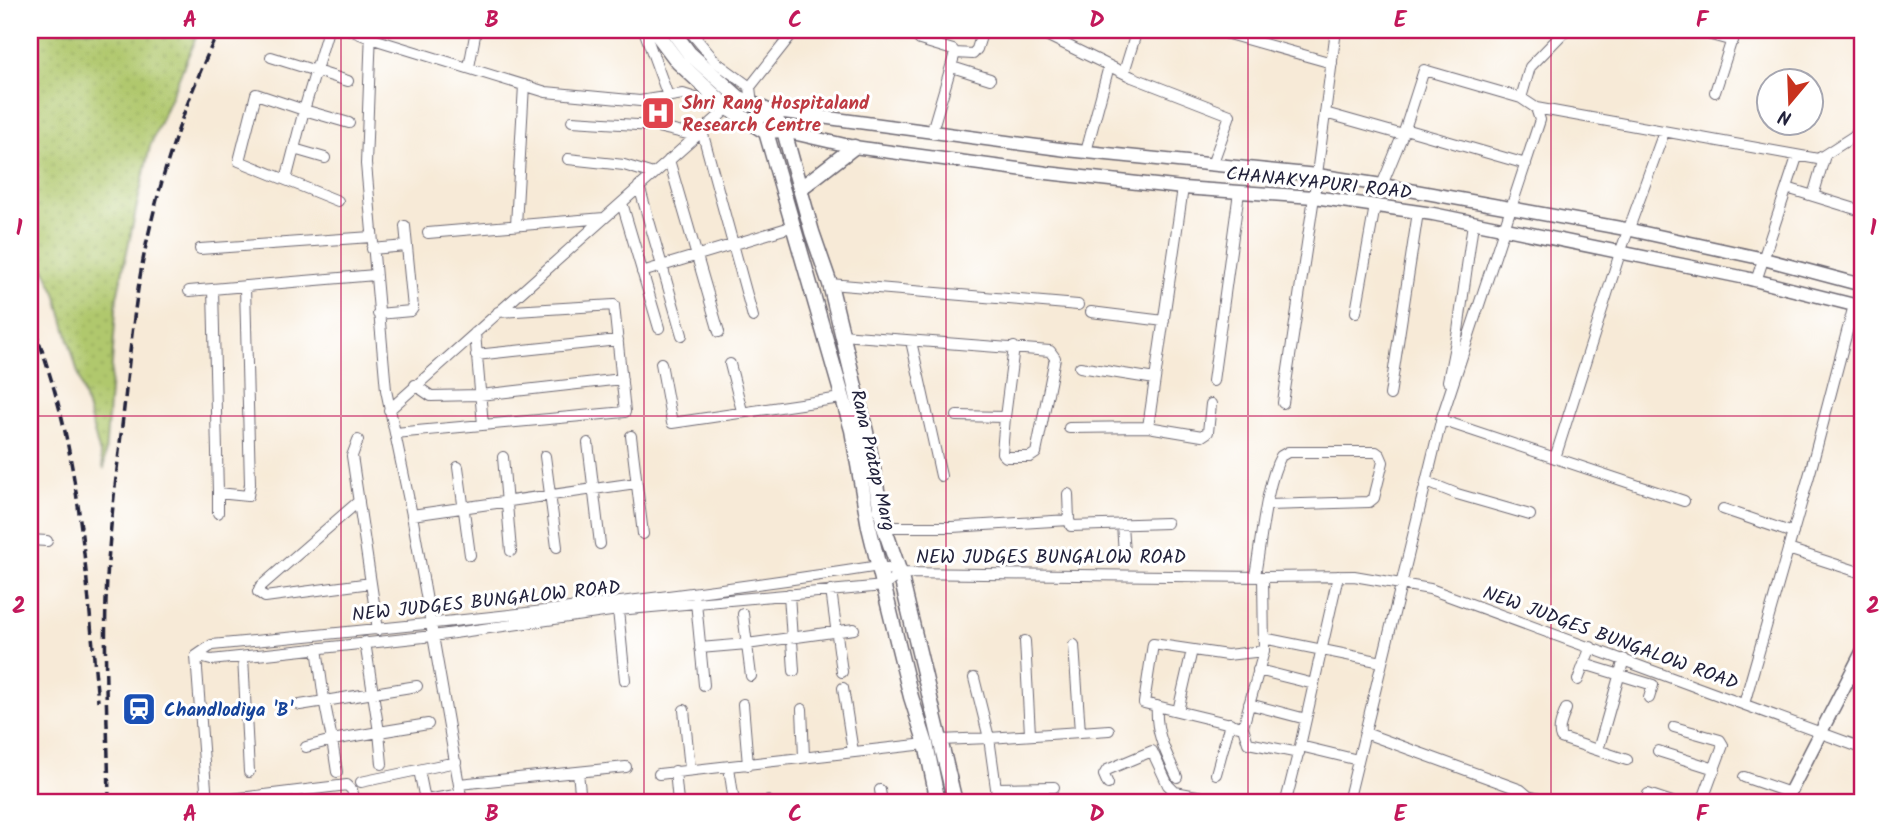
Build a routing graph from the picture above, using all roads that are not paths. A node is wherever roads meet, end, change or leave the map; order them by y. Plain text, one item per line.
1 (328, 30) edge
2 (350, 30) edge
3 (476, 30) edge
4 (644, 30) edge
5 (654, 30) edge
6 (673, 30) edge
7 (689, 30) edge
8 (795, 30) edge
9 (909, 30) edge
10 (983, 30) edge
11 (1036, 30) edge
12 (1137, 30) edge
13 (1213, 30) edge
14 (1336, 30) edge
15 (1566, 30) edge
16 (1693, 30) edge
17 (1735, 30) edge
18 (370, 34) edge
19 (1732, 41) junction
20 (955, 53) junction
21 (271, 57) dead end
22 (1332, 63) junction
23 (1110, 66) junction
24 (469, 67) junction
25 (952, 67) junction
26 (316, 71) junction
27 (1124, 72) junction
28 (990, 79) dead end
29 (348, 81) dead end
30 (524, 85) junction
31 (750, 87) junction
32 (1715, 92) dead end
33 (668, 96) junction
34 (1521, 98) junction
35 (733, 102) junction
36 (752, 104) junction
37 (1536, 108) junction
38 (304, 110) junction
39 (770, 112) junction
40 (1325, 113) junction
41 (572, 121) dead end
42 (752, 122) junction
43 (349, 123) dead end
44 (1862, 124) edge
45 (784, 131) junction
46 (932, 131) junction
47 (766, 132) junction
48 (1404, 132) junction
49 (1664, 132) junction
50 (699, 134) junction
51 (854, 147) junction
52 (294, 149) junction
53 (1086, 152) junction
54 (1825, 155) junction
55 (1131, 157) junction
56 (1797, 157) junction
57 (325, 158) dead end
58 (568, 159) dead end
59 (669, 160) junction
60 (1212, 164) junction
61 (1526, 164) junction
62 (653, 174) junction
63 (1317, 175) junction
64 (286, 180) junction
65 (1129, 182) junction
66 (1382, 185) junction
67 (639, 186) junction
68 (801, 188) junction
69 (1183, 188) junction
70 (1787, 188) junction
71 (1239, 192) junction
72 (1813, 196) junction
73 (1314, 197) junction
74 (338, 201) dead end
75 (622, 203) junction
76 (1375, 206) junction
77 (1511, 210) junction
78 (1862, 211) edge
79 (1418, 212) junction
80 (604, 218) junction
81 (1473, 223) junction
82 (516, 225) junction
83 (405, 226) dead end
84 (794, 226) junction
85 (1505, 229) junction
86 (1630, 230) junction
87 (428, 233) dead end
88 (371, 237) junction
89 (734, 244) junction
90 (406, 246) junction
91 (200, 248) dead end
92 (372, 249) junction
93 (1620, 253) junction
94 (697, 255) junction
95 (1764, 259) junction
96 (662, 266) junction
97 (642, 272) junction
98 (375, 275) junction
99 (1756, 281) junction
100 (830, 284) junction
101 (1862, 285) edge
102 (246, 286) junction
103 (213, 289) junction
104 (189, 292) dead end
105 (1077, 305) dead end
106 (1858, 306) edge
107 (498, 312) junction
108 (1091, 312) dead end
109 (1356, 312) dead end
110 (379, 314) junction
111 (753, 317) dead end
112 (1164, 321) junction
113 (660, 328) dead end
114 (719, 332) dead end
115 (474, 333) junction
116 (682, 335) dead end
117 (842, 335) junction
118 (618, 340) junction
119 (911, 341) junction
120 (1014, 347) junction
121 (477, 355) junction
122 (661, 363) dead end
123 (730, 364) dead end
124 (1080, 367) dead end
125 (1155, 379) junction
126 (622, 380) junction
127 (1213, 381) dead end
128 (415, 385) junction
129 (480, 395) junction
130 (1390, 395) dead end
131 (841, 398) junction
132 (1283, 403) dead end
133 (1211, 404) dead end
134 (389, 410) junction
135 (742, 411) junction
136 (957, 416) dead end
137 (1005, 417) junction
138 (1441, 420) junction
139 (483, 425) junction
140 (1148, 427) junction
141 (1069, 428) dead end
142 (395, 433) junction
143 (631, 436) dead end
144 (358, 440) dead end
145 (588, 443) dead end
146 (545, 456) dead end
147 (503, 457) dead end
148 (1555, 458) junction
149 (458, 467) dead end
150 (941, 476) dead end
151 (1427, 482) junction
152 (636, 483) junction
153 (594, 489) junction
154 (218, 493) junction
155 (1068, 494) dead end
156 (550, 495) junction
157 (359, 501) junction
158 (508, 501) junction
159 (1684, 501) dead end
160 (1268, 505) junction
161 (464, 508) junction
162 (1723, 509) dead end
163 (218, 513) dead end
164 (412, 515) junction
165 (1530, 515) dead end
166 (1069, 520) junction
167 (1167, 523) dead end
168 (1122, 524) junction
169 (884, 527) junction
170 (1793, 533) junction
171 (643, 534) dead end
172 (30, 540) edge
173 (47, 541) dead end
174 (600, 544) dead end
175 (557, 547) dead end
176 (1788, 549) junction
177 (511, 551) dead end
178 (1124, 554) dead end
179 (470, 555) dead end
180 (880, 566) junction
181 (900, 573) junction
182 (1862, 573) edge
183 (1259, 576) junction
184 (1338, 576) junction
185 (371, 583) junction
186 (1402, 584) junction
187 (884, 586) junction
188 (831, 590) junction
189 (789, 594) junction
190 (696, 602) junction
191 (618, 610) junction
192 (743, 614) dead end
193 (431, 624) junction
194 (854, 629) dead end
195 (377, 630) junction
196 (837, 632) junction
197 (433, 636) junction
198 (792, 638) junction
199 (1263, 638) junction
200 (1025, 641) dead end
201 (365, 642) junction
202 (747, 644) junction
203 (1074, 645) dead end
204 (1591, 647) junction
205 (700, 648) junction
206 (317, 649) junction
207 (1322, 649) junction
208 (1192, 650) junction
209 (1264, 651) junction
210 (1862, 652) edge
211 (196, 656) junction
212 (243, 657) junction
213 (1624, 659) junction
214 (1382, 662) junction
215 (1584, 664) junction
216 (1258, 670) junction
217 (794, 671) dead end
218 (842, 672) dead end
219 (1658, 672) junction
220 (1620, 673) junction
221 (751, 676) dead end
222 (974, 678) dead end
223 (625, 680) dead end
224 (1578, 680) dead end
225 (1314, 684) junction
226 (704, 685) dead end
227 (1653, 685) junction
228 (417, 686) dead end
229 (843, 688) dead end
230 (372, 693) junction
231 (1649, 698) dead end
232 (324, 699) junction
233 (743, 704) dead end
234 (1249, 704) junction
235 (1744, 704) junction
236 (300, 705) dead end
237 (1157, 706) junction
238 (802, 709) dead end
239 (1566, 709) dead end
240 (684, 710) dead end
241 (1178, 711) junction
242 (1306, 719) junction
243 (1230, 723) junction
244 (428, 724) dead end
245 (1243, 727) junction
246 (1674, 727) dead end
247 (1109, 730) dead end
248 (379, 732) junction
249 (1080, 733) junction
250 (1365, 733) junction
251 (1822, 733) junction
252 (1030, 734) junction
253 (989, 738) junction
254 (332, 740) junction
255 (933, 742) junction
256 (306, 747) dead end
257 (1862, 748) edge
258 (1299, 749) junction
259 (1598, 750) junction
260 (1658, 751) dead end
261 (853, 752) junction
262 (804, 757) junction
263 (1358, 760) junction
264 (1627, 760) dead end
265 (456, 762) junction
266 (382, 764) dead end
267 (748, 765) junction
268 (626, 767) dead end
269 (729, 767) junction
270 (690, 769) junction
271 (1715, 769) junction
272 (419, 770) junction
273 (675, 771) junction
274 (248, 772) dead end
275 (337, 772) dead end
276 (578, 772) junction
277 (659, 774) dead end
278 (1216, 774) dead end
279 (1744, 776) dead end
280 (1177, 777) dead end
281 (361, 782) dead end
282 (1108, 783) dead end
283 (1054, 787) dead end
284 (996, 788) junction
285 (880, 790) dead end
286 (460, 793) edge
287 (1648, 794) dead end
288 (1787, 797) edge
289 (1526, 799) edge
290 (236, 800) edge
291 (425, 800) junction
292 (207, 802) edge
293 (355, 802) edge
294 (414, 802) edge
295 (581, 802) edge
296 (678, 802) edge
297 (734, 802) edge
298 (881, 802) edge
299 (938, 802) edge
300 (955, 802) edge
301 (998, 802) edge
302 (1230, 802) edge
303 (1286, 802) edge
304 (1348, 802) edge
305 (1550, 802) edge
306 (1672, 802) edge
307 (1702, 802) edge

1 - 26 street
2 - 18 street
3 - 24 street
4 - 33 street
5 - 35 main road
6 - 35 main road
7 - 31 street
8 - 31 street
9 - 20 street
10 - 20 street
11 - 23 street
12 - 27 street
13 - 22 street
14 - 22 street
15 - 34 street
16 - 19 street
17 - 19 street
18 - 24 street
18 - 88 street
19 - 32 street
20 - 25 street
21 - 26 street
22 - 40 street
23 - 27 street
23 - 53 street
24 - 30 street
25 - 28 street
25 - 46 street
26 - 29 street
26 - 38 street
27 - 60 street
30 - 33 street
30 - 82 street
31 - 36 street
33 - 35 street
34 - 37 street
34 - 48 street
35 - 36 main road, Rana Pratap Marg
35 - 42 main road
35 - 50 street
36 - 39 main road, Rana Pratap Marg
37 - 49 street
37 - 61 street
38 - 43 street
38 - 52 street
38 - 64 street
39 - 42 street
39 - 45 main road, Rana Pratap Marg
39 - 46 street
40 - 48 street
40 - 63 street
41 - 50 street
42 - 47 main road
44 - 54 street
45 - 47 street, CHANAKYAPURI ROAD
45 - 51 street, CHANAKYAPURI ROAD
45 - 68 main road, Rana Pratap Marg
46 - 53 street
47 - 84 main road, Rana Pratap Marg
48 - 61 street
48 - 66 street
49 - 56 street
49 - 86 street
50 - 59 street
50 - 89 street
51 - 65 street, CHANAKYAPURI ROAD
51 - 68 main road
52 - 57 street
52 - 64 street
53 - 55 street
54 - 56 street
54 - 72 street
55 - 60 street
55 - 65 street
56 - 70 street
58 - 62 street
59 - 62 street
59 - 94 street
60 - 63 street
61 - 77 street
62 - 67 street
63 - 66 street
63 - 73 street
64 - 74 street
65 - 69 street, CHANAKYAPURI ROAD
66 - 77 street
67 - 75 street
67 - 96 street
68 - 100 main road, Rana Pratap Marg
69 - 71 street, CHANAKYAPURI ROAD
69 - 112 street
70 - 72 street
70 - 95 street
71 - 73 street, CHANAKYAPURI ROAD
71 - 127 street
72 - 78 street
73 - 76 street, CHANAKYAPURI ROAD
73 - 132 street
75 - 80 street
75 - 97 street
76 - 79 street, CHANAKYAPURI ROAD
76 - 109 street
77 - 85 street
77 - 86 street
79 - 81 street, CHANAKYAPURI ROAD
79 - 130 street
80 - 82 street
80 - 107 street
81 - 85 street, CHANAKYAPURI ROAD
81 - 138 street
82 - 87 street
83 - 90 street
84 - 89 street
84 - 131 main road, Rana Pratap Marg
85 - 93 street, CHANAKYAPURI ROAD
85 - 138 street
86 - 93 street
86 - 95 street
88 - 91 street
88 - 92 street
89 - 94 street
89 - 111 street
90 - 92 street
90 - 110 street
92 - 98 street
93 - 99 street, CHANAKYAPURI ROAD
93 - 148 street
94 - 96 street
94 - 114 street
95 - 99 street
95 - 101 street
96 - 97 street
96 - 116 street
97 - 113 street
98 - 102 street
98 - 110 street
99 - 106 street, CHANAKYAPURI ROAD
100 - 105 street
100 - 117 main road, Rana Pratap Marg
102 - 103 street
102 - 154 street
103 - 104 street
103 - 154 street
106 - 170 street
107 - 115 street
107 - 118 street
108 - 112 street
110 - 134 street
112 - 125 street
115 - 121 street
115 - 128 street
117 - 119 street
117 - 169 main road, Rana Pratap Marg
118 - 121 street
118 - 126 street
119 - 120 street
119 - 150 street
120 - 137 street
120 - 137 street
121 - 129 street
122 - 135 street
123 - 135 street
124 - 125 street
125 - 140 street
126 - 129 street
126 - 139 street
128 - 129 street
128 - 134 street
129 - 139 street
131 - 135 street
131 - 180 main road, Rana Pratap Marg
133 - 140 street
134 - 142 street
136 - 137 street
138 - 148 street
138 - 151 street
139 - 142 street
140 - 141 street
142 - 164 street
143 - 152 street
144 - 157 street
145 - 153 street
146 - 156 street
147 - 158 street
148 - 159 street
149 - 161 street
151 - 165 street
151 - 186 street
152 - 153 street
152 - 171 street
153 - 156 street
153 - 174 street
154 - 163 street
155 - 166 street
156 - 158 street
156 - 175 street
157 - 185 street
157 - 185 street
158 - 161 street
158 - 177 street
160 - 160 street
160 - 183 street
161 - 164 street
161 - 179 street
162 - 170 street
164 - 193 street
166 - 168 street
166 - 169 street
167 - 168 street
168 - 178 street
169 - 181 main road, Rana Pratap Marg
170 - 176 street
172 - 173 street
176 - 182 street
176 - 235 street
180 - 181 street, NEW JUDGES BUNGALOW ROAD
180 - 187 main road, Rana Pratap Marg
180 - 193 street, NEW JUDGES BUNGALOW ROAD
181 - 183 street, NEW JUDGES BUNGALOW ROAD
181 - 187 street
181 - 255 main road, Rana Pratap Marg
183 - 184 street, NEW JUDGES BUNGALOW ROAD
183 - 199 street
184 - 186 street, NEW JUDGES BUNGALOW ROAD
184 - 207 street
185 - 195 street
186 - 204 street, NEW JUDGES BUNGALOW ROAD
186 - 214 street
187 - 188 street
187 - 255 main road, Rana Pratap Marg
188 - 189 street
188 - 196 street
189 - 190 street
189 - 198 street
190 - 191 street
190 - 205 street
191 - 197 street
191 - 223 street
192 - 202 street
193 - 195 street, NEW JUDGES BUNGALOW ROAD
193 - 197 street
194 - 196 street
195 - 211 street, NEW JUDGES BUNGALOW ROAD
196 - 198 street
196 - 218 street
197 - 201 street
197 - 265 street
198 - 202 street
198 - 217 street
199 - 207 street
199 - 209 street
200 - 252 street
201 - 206 street
201 - 230 street
202 - 205 street
202 - 221 street
203 - 249 street
204 - 213 street, NEW JUDGES BUNGALOW ROAD
204 - 215 street
205 - 226 street
206 - 212 street
206 - 232 street
207 - 214 street
207 - 225 street
208 - 209 street
208 - 237 street
208 - 241 street
209 - 216 street
210 - 251 street
211 - 212 street
211 - 292 street
212 - 274 street
213 - 219 street, NEW JUDGES BUNGALOW ROAD
213 - 220 street
214 - 250 street
215 - 220 street
215 - 224 street
216 - 225 street
216 - 234 street
219 - 227 street
219 - 235 street, NEW JUDGES BUNGALOW ROAD
220 - 227 street
220 - 259 street
222 - 253 street
225 - 242 street
227 - 231 street
228 - 230 street
229 - 261 street
230 - 232 street
230 - 248 street
232 - 236 street
232 - 254 street
233 - 267 street
234 - 242 street
234 - 245 street
235 - 251 street, NEW JUDGES BUNGALOW ROAD
237 - 241 street
237 - 280 street
238 - 262 street
239 - 259 street
240 - 270 street
241 - 243 street
242 - 258 street
243 - 245 street
243 - 278 street
244 - 248 street
245 - 258 street
246 - 271 street
247 - 249 street
248 - 254 street
248 - 266 street
249 - 252 street
250 - 263 street
250 - 289 street
251 - 257 street, NEW JUDGES BUNGALOW ROAD
251 - 288 street
252 - 253 street
253 - 255 street
253 - 284 street
254 - 256 street
254 - 275 street
255 - 261 street
255 - 299 main road, Rana Pratap Marg
255 - 300 main road, Rana Pratap Marg
258 - 263 street
258 - 303 street
259 - 264 street
260 - 271 street
261 - 262 street
262 - 267 street
263 - 304 street
265 - 272 street
265 - 286 street
267 - 269 street
268 - 276 street
269 - 270 street
269 - 297 street
270 - 273 street
271 - 307 street
272 - 281 street
272 - 291 street
273 - 277 street
273 - 296 street
276 - 286 street
276 - 295 street
279 - 288 street
282 - 302 street
283 - 284 street
284 - 301 street
285 - 298 street
286 - 291 street
287 - 306 street
289 - 305 street
290 - 292 street
290 - 293 street
291 - 294 street

